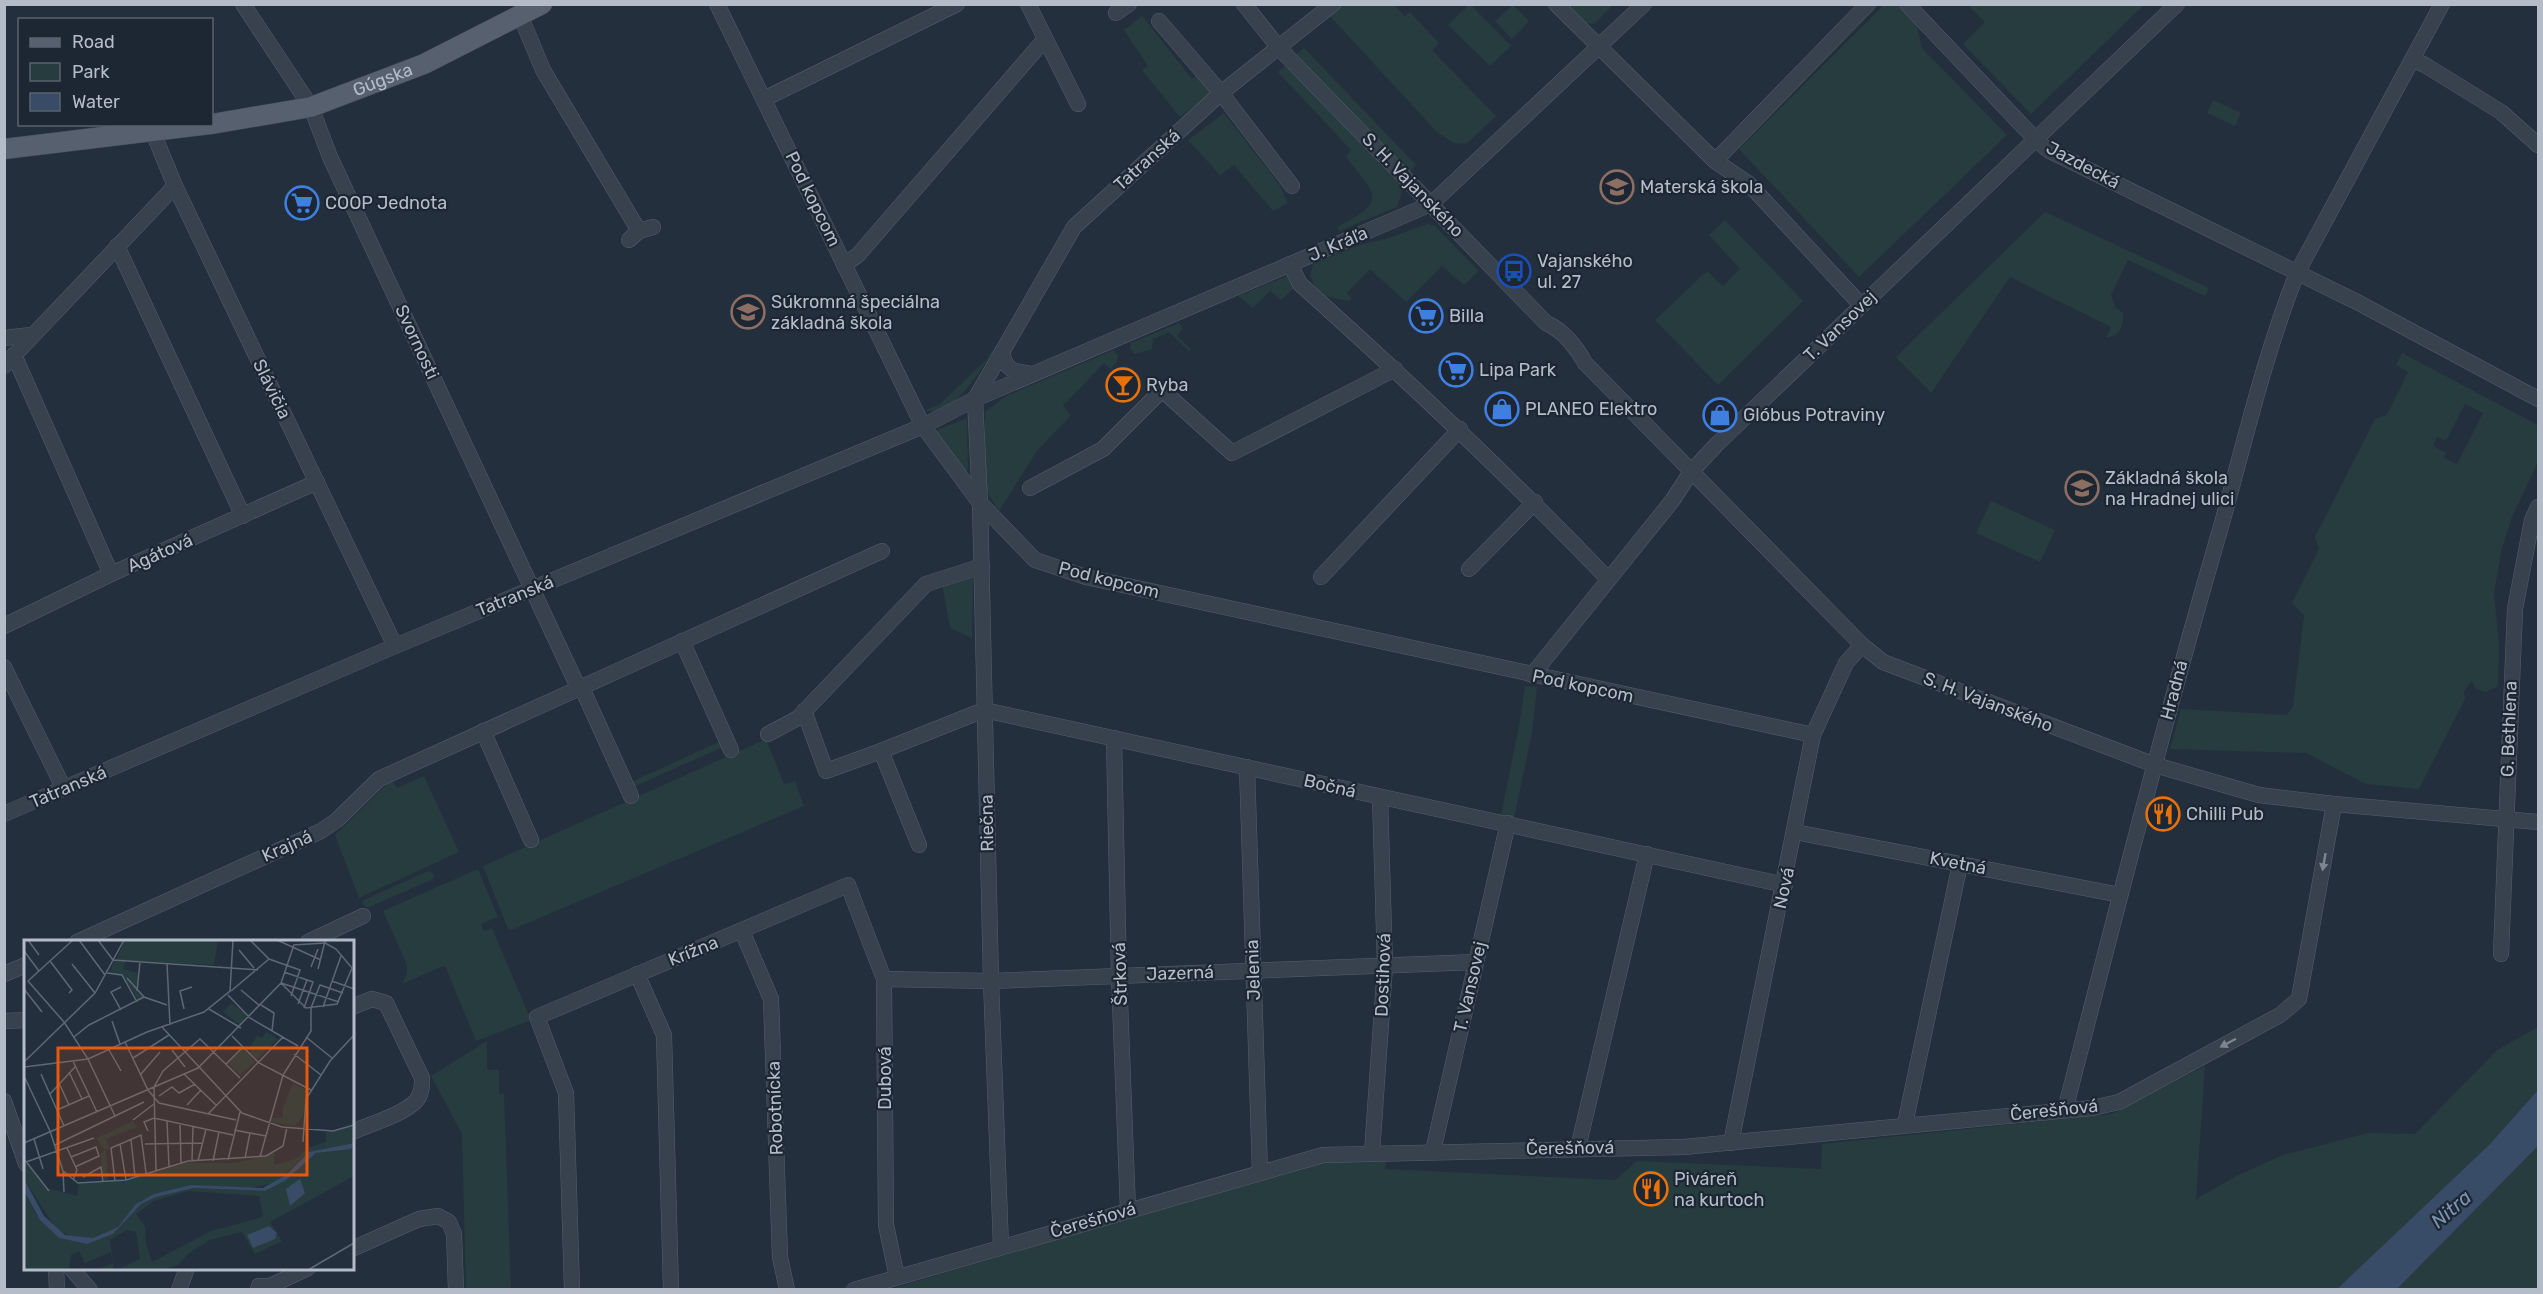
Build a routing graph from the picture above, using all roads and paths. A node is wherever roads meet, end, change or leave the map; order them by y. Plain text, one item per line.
1 (243, 4) edge
2 (542, 4) edge
3 (717, 4) edge
4 (957, 4) edge
5 (1028, 4) edge
6 (1244, 4) edge
7 (1333, 4) edge
8 (1556, 4) edge
9 (1644, 4) edge
10 (1868, 4) edge
11 (1907, 4) edge
12 (2177, 4) edge
13 (2442, 4) edge
14 (520, 15) junction
15 (1159, 21) dead end
16 (1045, 39) junction
17 (1279, 48) junction
18 (1598, 48) junction
19 (2413, 60) junction
20 (1221, 93) junction
21 (764, 99) junction
22 (1078, 104) dead end
23 (311, 107) junction
24 (213, 124) edge
25 (191, 126) edge
26 (152, 130) junction
27 (2035, 139) junction
28 (2538, 145) edge
29 (4, 148) edge
30 (1715, 161) junction
31 (175, 186) junction
32 (1292, 186) dead end
33 (1431, 204) junction
34 (640, 233) dead end
35 (117, 246) junction
36 (1290, 264) junction
37 (844, 265) junction
38 (2297, 273) junction
39 (1861, 305) junction
40 (31, 335) junction
41 (4, 338) edge
42 (1002, 352) junction
43 (9, 360) edge
44 (1395, 369) junction
45 (1032, 375) junction
46 (975, 399) junction
47 (2538, 399) edge
48 (923, 426) junction
49 (1460, 429) junction
50 (1691, 472) junction
51 (317, 482) junction
52 (1030, 488) dead end
53 (1535, 502) junction
54 (980, 503) junction
55 (2538, 507) edge
56 (243, 516) junction
57 (882, 551) dead end
58 (982, 566) junction
59 (1469, 569) dead end
60 (111, 574) junction
61 (1321, 577) dead end
62 (1608, 579) junction
63 (532, 589) junction
64 (4, 626) edge
65 (682, 641) junction
66 (1862, 645) junction
67 (395, 646) junction
68 (4, 667) edge
69 (1532, 675) junction
70 (580, 687) junction
71 (984, 710) junction
72 (804, 711) junction
73 (483, 731) junction
74 (768, 734) dead end
75 (1813, 735) junction
76 (1114, 738) junction
77 (731, 750) dead end
78 (881, 751) junction
79 (2155, 765) junction
80 (1247, 767) junction
81 (64, 789) junction
82 (631, 796) dead end
83 (1380, 797) junction
84 (2334, 804) junction
85 (4, 814) edge
86 (2506, 819) junction
87 (2538, 822) edge
88 (1508, 824) junction
89 (1795, 832) junction
90 (531, 840) dead end
91 (919, 845) dead end
92 (1647, 854) junction
93 (1960, 864) junction
94 (848, 885) joint
95 (1785, 885) junction
96 (2120, 895) junction
97 (363, 916) dead end
98 (742, 931) junction
99 (81, 940) edge
100 (312, 940) edge
101 (2500, 954) dead end
102 (1476, 962) junction
103 (24, 966) edge
104 (1385, 966) junction
105 (1253, 971) junction
106 (4, 974) edge
107 (637, 974) junction
108 (1119, 976) junction
109 (884, 979) junction
110 (991, 981) junction
111 (354, 1006) edge
112 (24, 1020) edge
113 (4, 1021) edge
114 (4, 1101) edge
115 (2066, 1110) junction
116 (1905, 1124) junction
117 (354, 1131) edge
118 (1731, 1143) junction
119 (1578, 1148) junction
120 (1433, 1151) junction
121 (1372, 1153) junction
122 (24, 1158) edge
123 (1260, 1173) junction
124 (1128, 1210) junction
125 (1001, 1247) junction
126 (354, 1248) edge
127 (56, 1270) edge
128 (72, 1270) edge
129 (187, 1270) edge
130 (306, 1270) edge
131 (897, 1277) junction
132 (57, 1290) edge
133 (90, 1290) edge
134 (178, 1290) edge
135 (258, 1290) edge
136 (456, 1290) edge
137 (572, 1290) edge
138 (672, 1290) edge
139 (787, 1290) edge
140 (854, 1290) edge

1 - 23 street, Svornosti
2 - 14 main road, Gúgska
3 - 21 street, Pod kopcom
4 - 21 street
5 - 16 street
6 - 17 street, S. H. Vajanského
7 - 17 street, Tatranská
8 - 18 street
9 - 18 street, J. Kráľa
10 - 30 street
11 - 27 street, Jazdecká
12 - 27 street, T. Vansovej
13 - 19 street, Hradná
14 - 23 main road, Gúgska
14 - 34 street
15 - 20 street
16 - 22 street
16 - 37 street
17 - 20 street, Tatranská
17 - 33 street, S. H. Vajanského
18 - 30 street
18 - 33 street, J. Kráľa
19 - 28 street
19 - 38 street, Hradná
20 - 32 street
20 - 42 street, Tatranská
21 - 37 street, Pod kopcom
23 - 24 main road, Gúgska
23 - 63 street, Svornosti
25 - 26 main road, Gúgska
26 - 29 main road, Gúgska
26 - 31 street, Slávičia
27 - 38 street, Jazdecká
27 - 39 street, T. Vansovej
30 - 39 street
31 - 35 street
31 - 51 street, Slávičia
33 - 36 street, J. Kráľa
33 - 50 street, S. H. Vajanského
35 - 40 street
35 - 56 street
36 - 44 street
36 - 45 street, J. Kráľa
37 - 48 street, Pod kopcom
38 - 47 street, Jazdecká
38 - 79 street, Hradná
39 - 50 street, T. Vansovej
40 - 41 street
40 - 43 street
42 - 45 street
42 - 46 street, Tatranská
43 - 60 street
44 - 49 street
44 - 52 street
45 - 46 street, J. Kráľa
46 - 48 street, Tatranská
46 - 54 street, Riečna
48 - 54 street, Pod kopcom
48 - 63 street, Tatranská
49 - 53 street
49 - 61 street
50 - 62 street, T. Vansovej
50 - 66 street, S. H. Vajanského
51 - 56 street, Agátová
51 - 67 street, Slávičia
53 - 59 street
53 - 62 street
54 - 58 street, Riečna
54 - 69 street, Pod kopcom
55 - 86 street, G. Bethlena
56 - 60 street, Agátová
57 - 65 street, Krajná
58 - 71 street, Riečna
58 - 72 street
60 - 64 street, Agátová
62 - 69 street, T. Vansovej
63 - 67 street, Tatranská
63 - 70 street, Svornosti
65 - 70 street, Krajná
65 - 77 street
66 - 75 street, Nová
66 - 79 street, S. H. Vajanského
67 - 81 street, Tatranská
68 - 81 street
69 - 75 street, Pod kopcom
70 - 73 street, Krajná
70 - 82 street
71 - 76 street, Bočná
71 - 78 street
71 - 110 street, Riečna
72 - 74 street
72 - 78 street
73 - 90 street
73 - 99 street, Krajná
75 - 89 street, Nová
76 - 80 street, Bočná
76 - 108 street, Štrková
78 - 91 street
79 - 84 street, S. H. Vajanského
79 - 96 street, Hradná
80 - 83 street, Bočná
80 - 105 street, Jelenia
81 - 85 street, Tatranská
83 - 88 street, Bočná
83 - 104 street, Dostihová
84 - 86 street, S. H. Vajanského
84 -> 115 street, Čerešňová
86 - 87 street, S. H. Vajanského
86 - 101 street, G. Bethlena
88 - 92 street, Bočná
88 - 102 street, T. Vansovej
89 - 93 street, Kvetná
89 - 95 street, Nová
92 - 95 street, Bočná
92 - 119 street
93 - 96 street, Kvetná
93 - 116 street
94 - 98 street, Krížna
94 - 109 street, Dubová
95 - 118 street, Nová
96 - 115 street, Hradná
97 - 100 street
98 - 107 street, Krížna
98 - 139 street, Robotnícka
102 - 104 street, Jazerná
102 - 120 street, T. Vansovej
103 - 106 street
104 - 105 street, Jazerná
104 - 121 street, Dostihová
105 - 108 street, Jazerná
105 - 123 street, Jelenia
107 - 137 street, Krížna
107 - 138 street
108 - 110 street, Jazerná
108 - 124 street, Štrková
109 - 110 street, Jazerná
109 - 131 street, Dubová
110 - 125 street, Riečna
111 - 117 street
112 - 113 street
114 - 122 street
115 - 116 street, Čerešňová
116 - 118 street, Čerešňová
118 - 119 street, Čerešňová
119 - 120 street, Čerešňová
120 - 121 street, Čerešňová
121 - 123 street, Čerešňová
123 - 124 street, Čerešňová
124 - 125 street, Čerešňová
125 - 131 street, Čerešňová
126 - 136 street
127 - 132 street
128 - 133 street
129 - 134 street
130 - 135 street
131 - 140 street, Čerešňová

